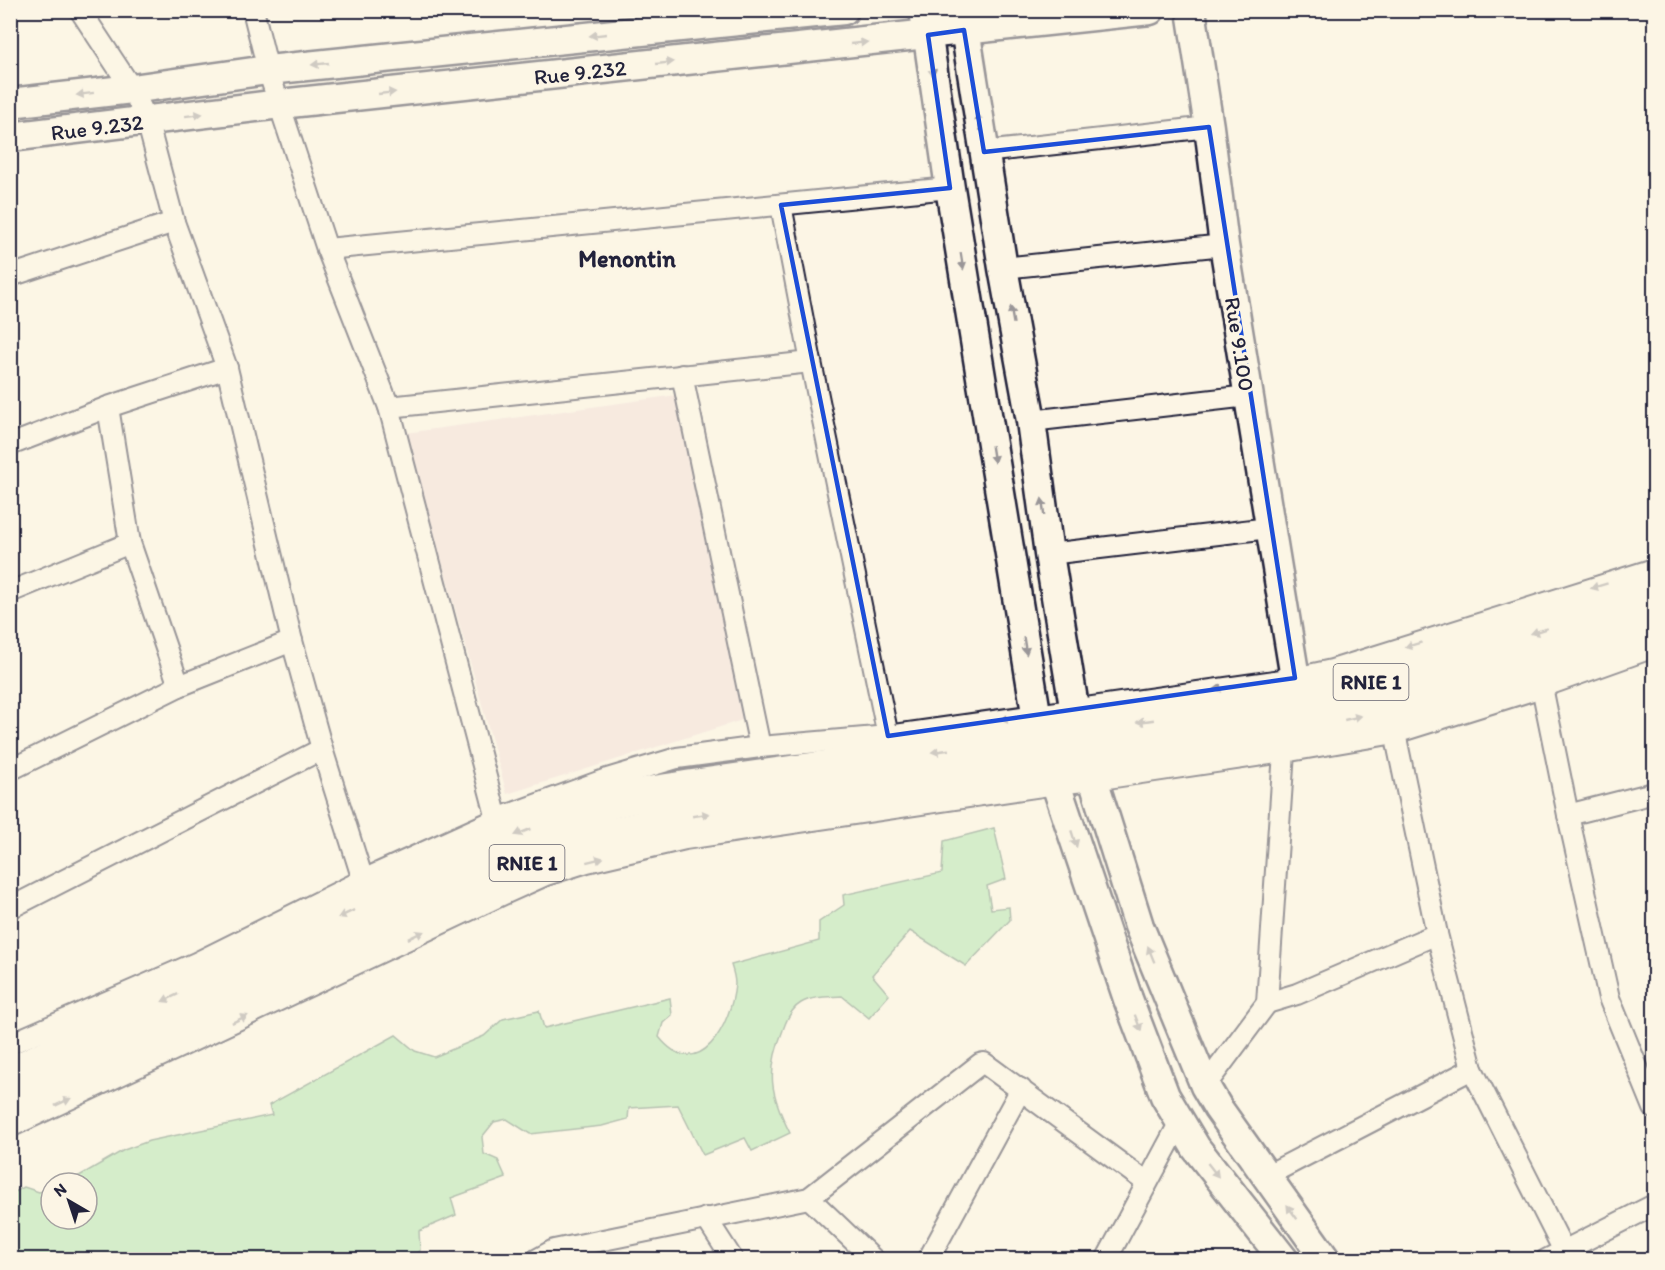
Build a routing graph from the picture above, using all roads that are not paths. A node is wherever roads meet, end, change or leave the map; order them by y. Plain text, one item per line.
1 (80, 10) edge
2 (253, 10) edge
3 (844, 10) edge
4 (1150, 10) edge
5 (1191, 10) edge
6 (963, 20) edge
7 (926, 23) edge
8 (268, 70) junction
9 (132, 89) junction
10 (10, 103) edge
11 (280, 104) junction
12 (147, 120) junction
13 (1209, 127) junction
14 (10, 137) edge
15 (984, 152) junction
16 (950, 188) junction
17 (781, 205) junction
18 (174, 222) junction
19 (1224, 245) junction
20 (327, 249) junction
21 (1003, 268) junction
22 (10, 276) edge
23 (810, 362) junction
24 (227, 368) junction
25 (682, 375) junction
26 (1248, 396) junction
27 (108, 407) junction
28 (389, 407) junction
29 (1031, 422) junction
30 (10, 445) edge
31 (1269, 528) junction
32 (130, 543) junction
33 (1049, 554) junction
34 (1654, 569) edge
35 (10, 592) edge
36 (1654, 593) edge
37 (1654, 624) edge
38 (292, 642) junction
39 (1654, 647) edge
40 (1295, 678) junction
41 (179, 686) junction
42 (1542, 687) junction
43 (1395, 733) junction
44 (888, 736) junction
45 (1084, 745) junction
46 (760, 747) junction
47 (322, 749) junction
48 (1045, 751) junction
49 (1284, 752) junction
50 (10, 770) edge
51 (1654, 793) edge
52 (1568, 815) junction
53 (497, 819) junction
54 (363, 880) junction
55 (10, 908) edge
56 (1437, 934) junction
57 (1267, 1003) junction
58 (10, 1044) edge
59 (1472, 1069) junction
60 (10, 1074) edge
61 (1205, 1086) junction
62 (1021, 1089) junction
63 (10, 1106) edge
64 (1654, 1108) edge
65 (1180, 1122) junction
66 (10, 1127) edge
67 (1266, 1176) junction
68 (1146, 1182) junction
69 (809, 1198) junction
70 (1654, 1206) edge
71 (706, 1218) junction
72 (1564, 1251) junction
73 (536, 1260) edge
74 (734, 1260) edge
75 (874, 1260) edge
76 (928, 1260) edge
77 (1106, 1260) edge
78 (1284, 1260) edge
79 (1326, 1260) edge
80 (1546, 1260) edge

1 - 9 street
2 - 8 street
3 -> 8 street, Rue 9.232
4 - 6 street, Rue 9.232
5 - 13 street, Rue 9.100
6 - 7 street, Rue 9.232
15 -> 6 street
11 -> 7 street, Rue 9.232
7 -> 16 street
8 - 9 street, Rue 9.232
8 - 11 street
9 -> 10 street, Rue 9.232
9 - 12 street
12 -> 11 street, Rue 9.232
11 - 20 street
12 - 14 street, Rue 9.232
12 - 18 street
13 - 15 street
13 - 19 street, Rue 9.100
15 - 21 street
16 - 17 street
16 -> 48 street
17 - 20 street
17 - 23 street
18 - 22 street
18 - 24 street
19 - 21 street
19 - 26 street, Rue 9.100
20 - 28 street
29 -> 21 street
23 - 25 street
23 - 44 street
24 - 27 street
24 - 38 street
25 - 28 street
25 - 46 street
26 - 29 street
26 - 31 street, Rue 9.100
27 - 30 street
27 - 32 street
28 - 53 street
33 -> 29 street
31 - 33 street
31 - 40 street, Rue 9.100
32 - 35 street
32 - 41 street
33 - 45 street
34 -> 40 street
36 -> 45 highway, RNIE 1
45 -> 37 highway, RNIE 1
38 - 41 street
38 - 47 street
39 - 42 street
40 -> 45 street
41 - 50 street
42 - 43 street
42 - 52 street
43 - 49 street
43 - 56 street
44 - 46 street
48 -> 44 street
45 - 48 highway, RNIE 1
45 - 48 street
45 - 49 street
61 -> 45 street
46 - 53 street
47 - 54 street
47 - 55 street
48 -> 60 highway, RNIE 1
63 -> 48 highway, RNIE 1
48 -> 65 street
66 -> 48 street
49 - 57 street
51 - 52 street
52 - 64 street
53 - 54 street
54 - 58 street
56 - 57 street
56 - 59 street
57 - 61 street
59 - 67 street
59 - 72 street
61 - 67 street
62 - 68 street
62 - 69 street
62 - 76 street
65 - 68 street
65 -> 78 street
79 -> 67 street
68 - 77 street
69 - 71 street
69 - 75 street
70 - 72 street
71 - 73 street
71 - 74 street
72 - 80 street

